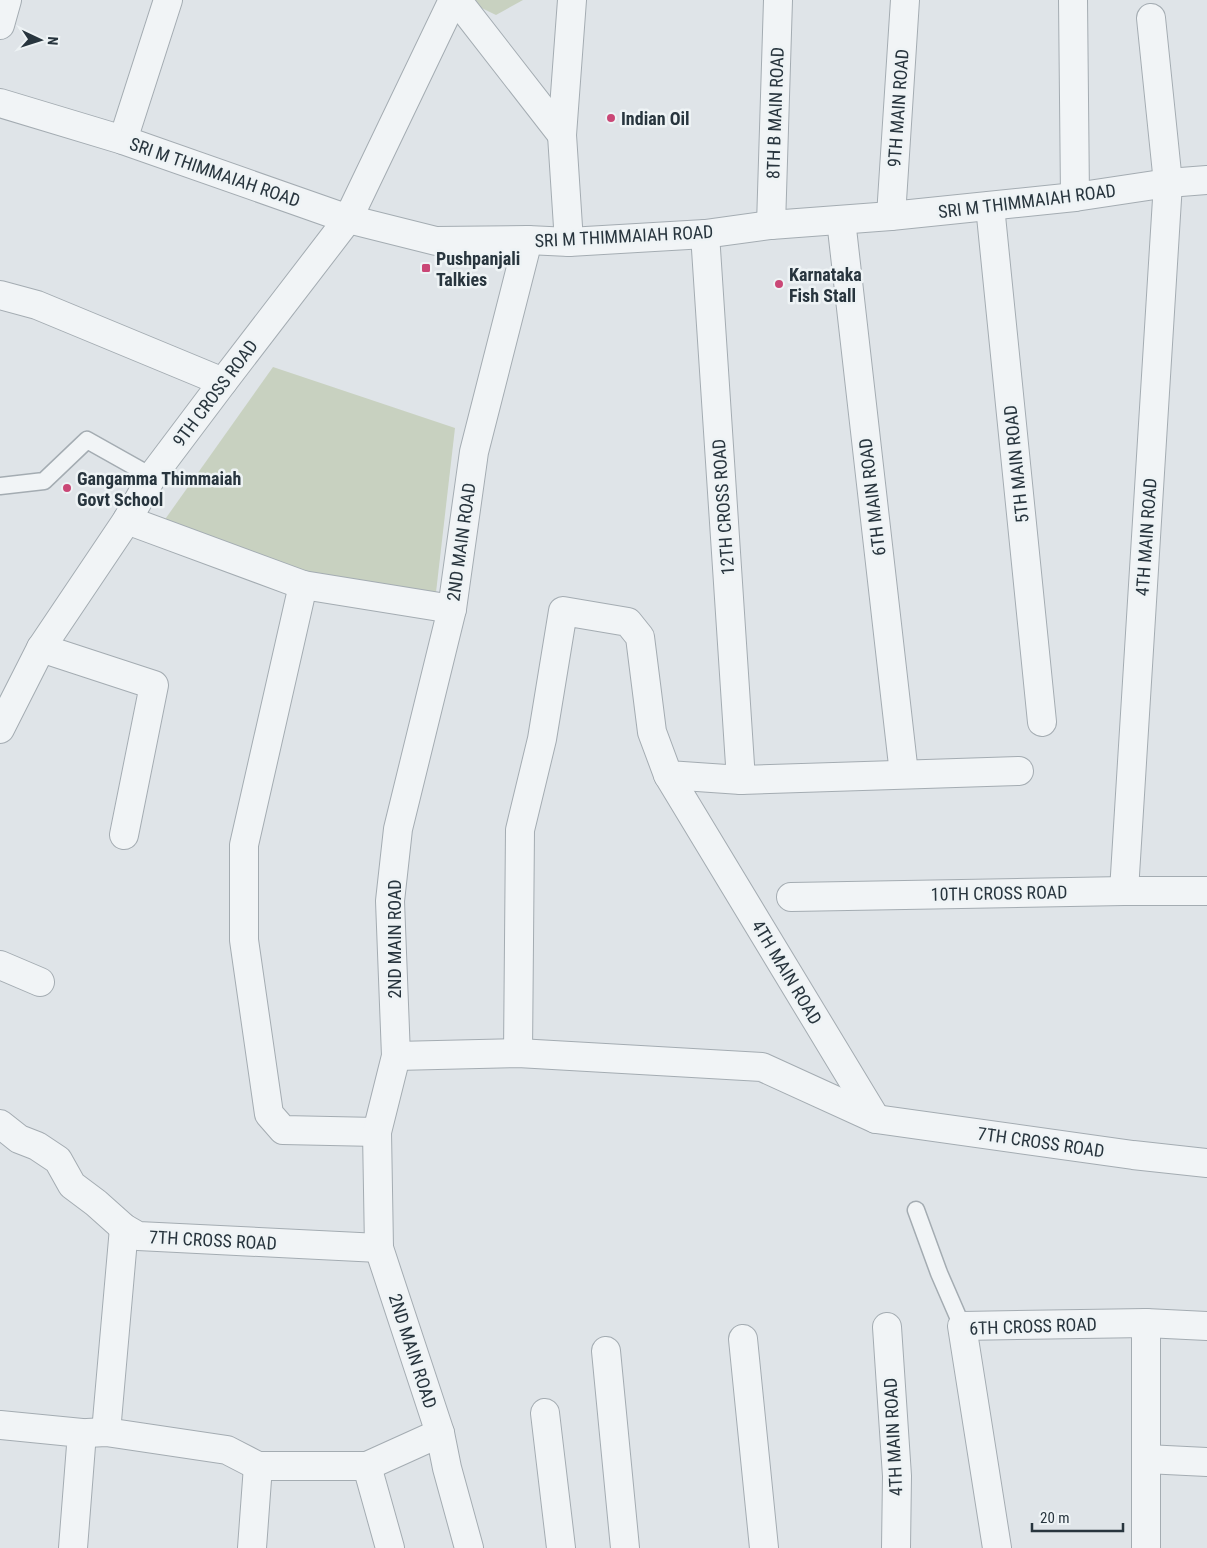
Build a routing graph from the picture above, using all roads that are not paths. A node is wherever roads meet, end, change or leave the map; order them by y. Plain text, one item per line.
1 (7, 0) edge
2 (168, 0) edge
3 (453, 0) edge
4 (457, 0) edge
5 (572, 0) edge
6 (778, 0) edge
7 (905, 0) edge
8 (1073, 0) edge
9 (1151, 18) dead end
10 (0, 25) edge
11 (0, 103) edge
12 (562, 136) junction
13 (123, 140) junction
14 (1207, 180) edge
15 (1168, 183) junction
16 (1075, 197) junction
17 (990, 206) junction
18 (891, 216) junction
19 (348, 219) junction
20 (841, 220) junction
21 (771, 225) junction
22 (705, 234) junction
23 (528, 240) junction
24 (569, 242) junction
25 (0, 295) edge
26 (222, 382) junction
27 (154, 475) junction
28 (0, 486) edge
29 (127, 520) junction
30 (303, 585) junction
31 (452, 609) junction
32 (41, 648) junction
33 (1042, 722) dead end
34 (0, 729) edge
35 (1019, 771) dead end
36 (904, 774) junction
37 (668, 775) junction
38 (741, 780) junction
39 (124, 836) dead end
40 (1124, 890) junction
41 (1207, 891) edge
42 (791, 897) dead end
43 (0, 965) edge
44 (40, 982) dead end
45 (518, 1053) junction
46 (396, 1056) junction
47 (876, 1119) junction
48 (0, 1124) edge
49 (377, 1132) junction
50 (1207, 1163) edge
51 (916, 1210) dead end
52 (124, 1228) junction
53 (379, 1248) junction
54 (1146, 1323) junction
55 (962, 1326) junction
56 (1207, 1326) edge
57 (887, 1327) dead end
58 (743, 1339) dead end
59 (606, 1351) dead end
60 (545, 1413) dead end
61 (0, 1425) edge
62 (94, 1432) junction
63 (440, 1433) junction
64 (1146, 1458) junction
65 (1207, 1462) edge
66 (258, 1466) junction
67 (367, 1466) junction
68 (73, 1548) edge
69 (252, 1548) edge
70 (390, 1548) edge
71 (469, 1548) edge
72 (561, 1548) edge
73 (625, 1548) edge
74 (764, 1548) edge
75 (896, 1548) edge
76 (997, 1548) edge
77 (1146, 1548) edge

1 - 10 street
2 - 13 street
3 - 19 street, 9TH CROSS ROAD
4 - 12 street
5 - 12 street
6 - 21 street, 8TH B MAIN ROAD
7 - 18 street, 9TH MAIN ROAD
8 - 16 street
9 - 15 street, 4TH MAIN ROAD
11 - 13 street, SRI M THIMMAIAH ROAD
12 - 24 street
13 - 19 street, SRI M THIMMAIAH ROAD
14 - 15 street, SRI M THIMMAIAH ROAD
15 - 16 street, SRI M THIMMAIAH ROAD
15 - 40 street, 4TH MAIN ROAD
16 - 17 street, SRI M THIMMAIAH ROAD
17 - 18 street, SRI M THIMMAIAH ROAD
17 - 33 street, 5TH MAIN ROAD
18 - 20 street, SRI M THIMMAIAH ROAD
19 - 23 street, SRI M THIMMAIAH ROAD
19 - 26 street, 9TH CROSS ROAD
20 - 21 street, SRI M THIMMAIAH ROAD
20 - 36 street, 6TH MAIN ROAD
21 - 22 street, SRI M THIMMAIAH ROAD
22 - 24 street, SRI M THIMMAIAH ROAD
22 - 38 street, 12TH CROSS ROAD
23 - 24 street, SRI M THIMMAIAH ROAD
23 - 31 street, 2ND MAIN ROAD
25 - 26 street
26 - 27 street, 9TH CROSS ROAD
27 - 28 lane
27 - 29 street, 9TH CROSS ROAD
29 - 30 street
29 - 32 street, 9TH CROSS ROAD
30 - 31 street
30 - 49 street
31 - 46 street, 2ND MAIN ROAD
32 - 34 street, 9TH CROSS ROAD
32 - 39 street
35 - 36 street
36 - 38 street
37 - 38 street
37 - 45 street
37 - 47 street, 4TH MAIN ROAD
40 - 41 street, 10TH CROSS ROAD
40 - 42 street, 10TH CROSS ROAD
43 - 44 street
45 - 46 street, 7TH CROSS ROAD
45 - 47 street, 7TH CROSS ROAD
46 - 49 street, 2ND MAIN ROAD
47 - 50 street, 7TH CROSS ROAD
48 - 52 street, 7TH CROSS ROAD
49 - 53 street, 2ND MAIN ROAD
51 - 55 lane
52 - 53 street, 7TH CROSS ROAD
52 - 62 street
53 - 63 street, 2ND MAIN ROAD
54 - 55 street, 6TH CROSS ROAD
54 - 56 street, 6TH CROSS ROAD
54 - 64 street
55 - 76 street, 6TH CROSS ROAD
57 - 75 street, 4TH MAIN ROAD
58 - 74 street
59 - 73 street
60 - 72 street
61 - 62 street
62 - 66 street
62 - 68 street
63 - 67 street
63 - 71 street, 2ND MAIN ROAD
64 - 65 street
64 - 77 street
66 - 67 street
66 - 69 street
67 - 70 street

